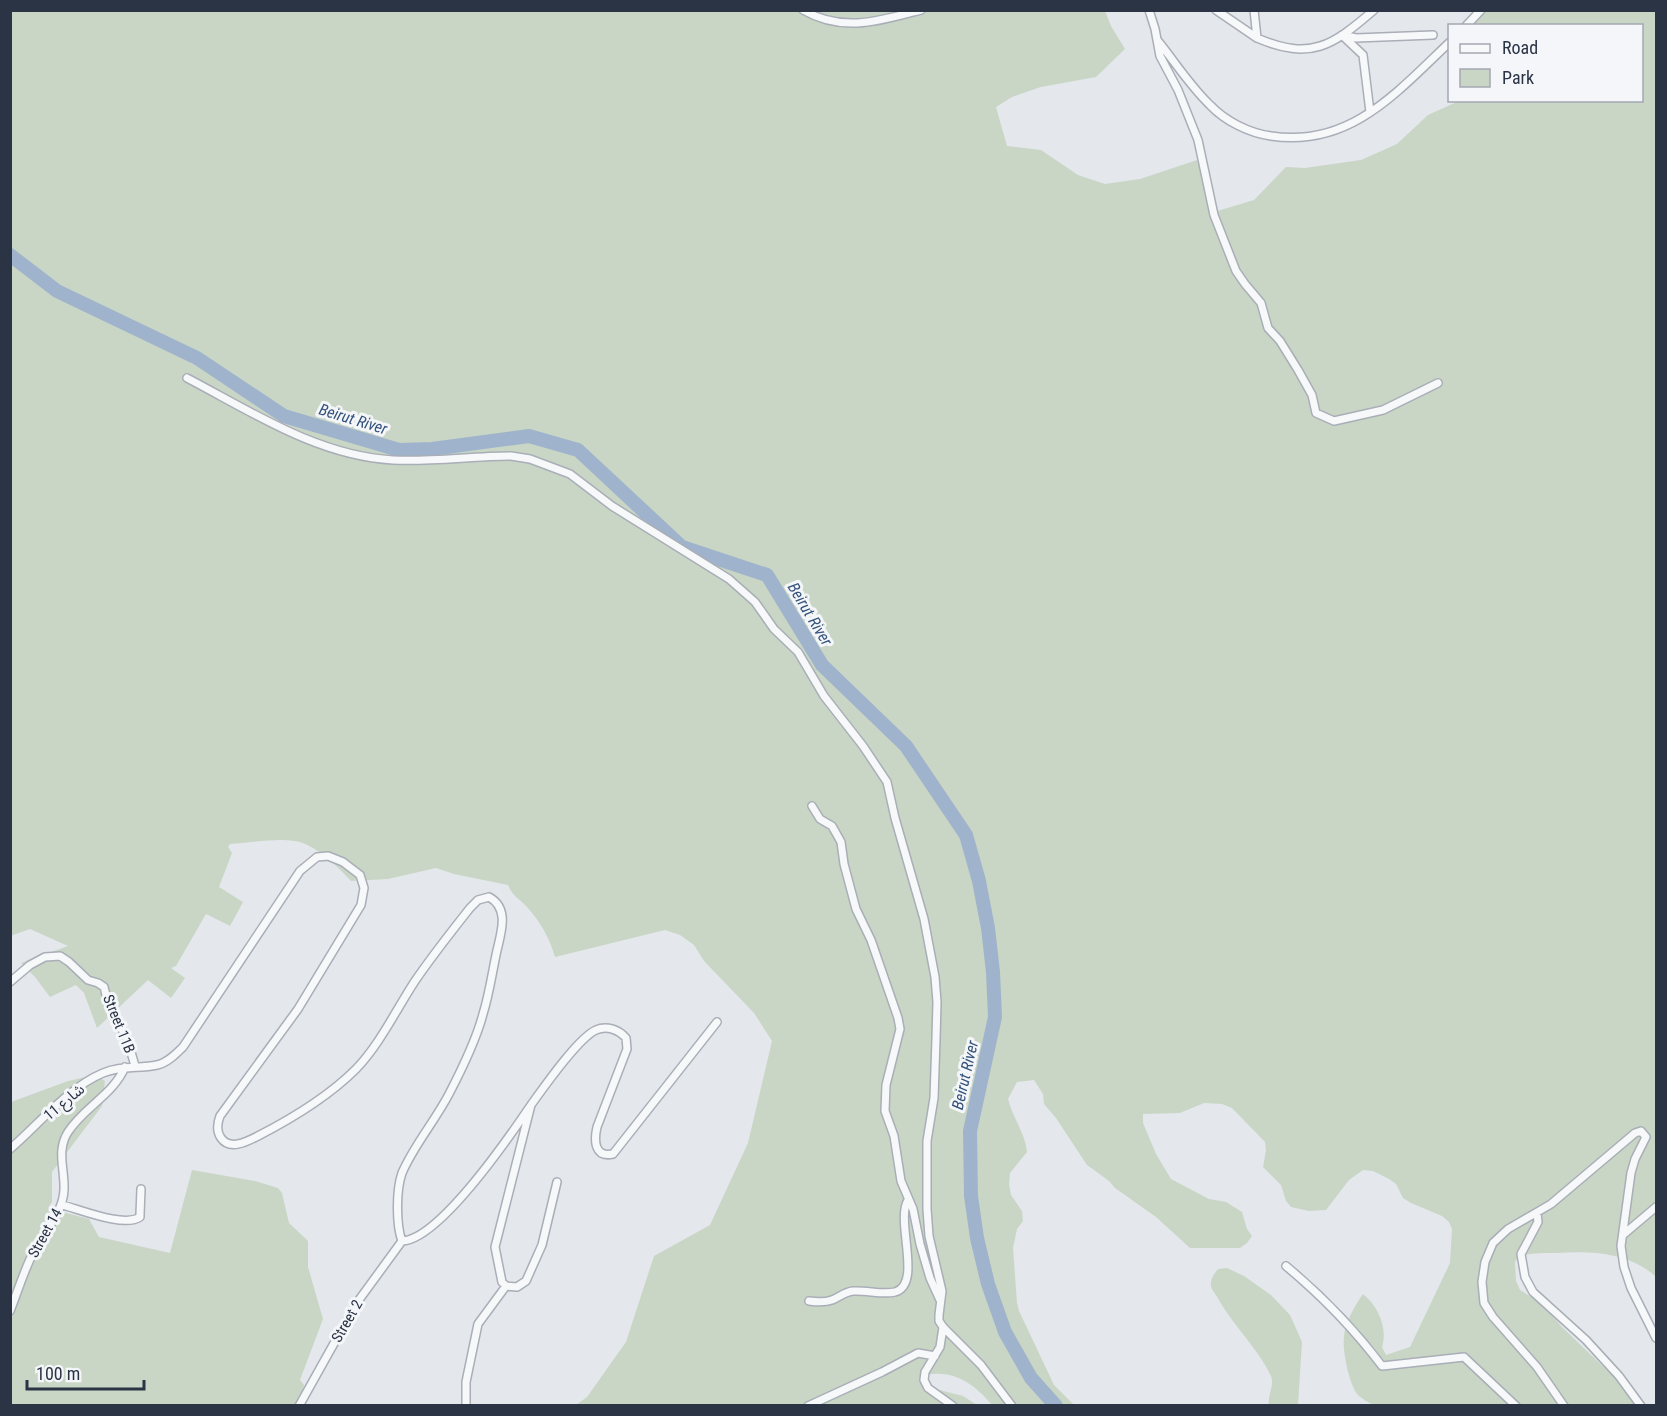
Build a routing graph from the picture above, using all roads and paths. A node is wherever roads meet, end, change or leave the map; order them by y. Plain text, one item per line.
1 (803, 10) edge
2 (921, 10) edge
3 (1149, 10) edge
4 (1216, 10) edge
5 (1254, 10) edge
6 (1374, 10) edge
7 (1481, 10) edge
8 (1468, 24) edge
9 (1342, 35) junction
10 (1433, 35) dead end
11 (1257, 38) junction
12 (1157, 39) junction
13 (1448, 43) edge
14 (1370, 112) junction
15 (187, 378) dead end
16 (1438, 383) dead end
17 (812, 806) dead end
18 (10, 982) edge
19 (717, 1022) dead end
20 (135, 1066) junction
21 (125, 1067) junction
22 (531, 1105) junction
23 (10, 1149) edge
24 (557, 1182) dead end
25 (141, 1189) dead end
26 (908, 1200) junction
27 (62, 1205) junction
28 (1656, 1208) edge
29 (1537, 1213) junction
30 (1624, 1234) junction
31 (402, 1241) junction
32 (1286, 1266) dead end
33 (506, 1287) junction
34 (809, 1301) dead end
35 (941, 1302) junction
36 (10, 1311) edge
37 (943, 1327) junction
38 (1656, 1338) edge
39 (935, 1356) junction
40 (299, 1406) edge
41 (466, 1406) edge
42 (808, 1406) edge
43 (954, 1406) edge
44 (1012, 1406) edge
45 (1516, 1406) edge
46 (1564, 1406) edge
47 (1641, 1406) edge

1 - 2 street
3 - 12 street
4 - 11 street
5 - 11 street
6 - 9 street
7 - 8 street
9 - 10 street
9 - 11 street
9 - 14 street
12 - 14 street
12 - 16 street
13 - 14 street
15 - 35 street
17 - 26 street
18 - 20 street, Street 11B
19 - 22 street
20 - 21 street, شارع 11
20 - 31 street, شارع 11
21 - 23 street, شارع 11
21 - 27 street, Street 14
22 - 31 street
22 - 33 street
24 - 33 street
25 - 27 street
26 - 34 street
26 - 35 street
27 - 36 street, Street 14
28 - 30 street
29 - 30 street
29 - 46 street
29 - 47 street
30 - 38 street
31 - 40 street, Street 2
32 - 45 street
33 - 41 street
35 - 37 street
37 - 39 street
37 - 44 street
39 - 42 street
39 - 43 street

